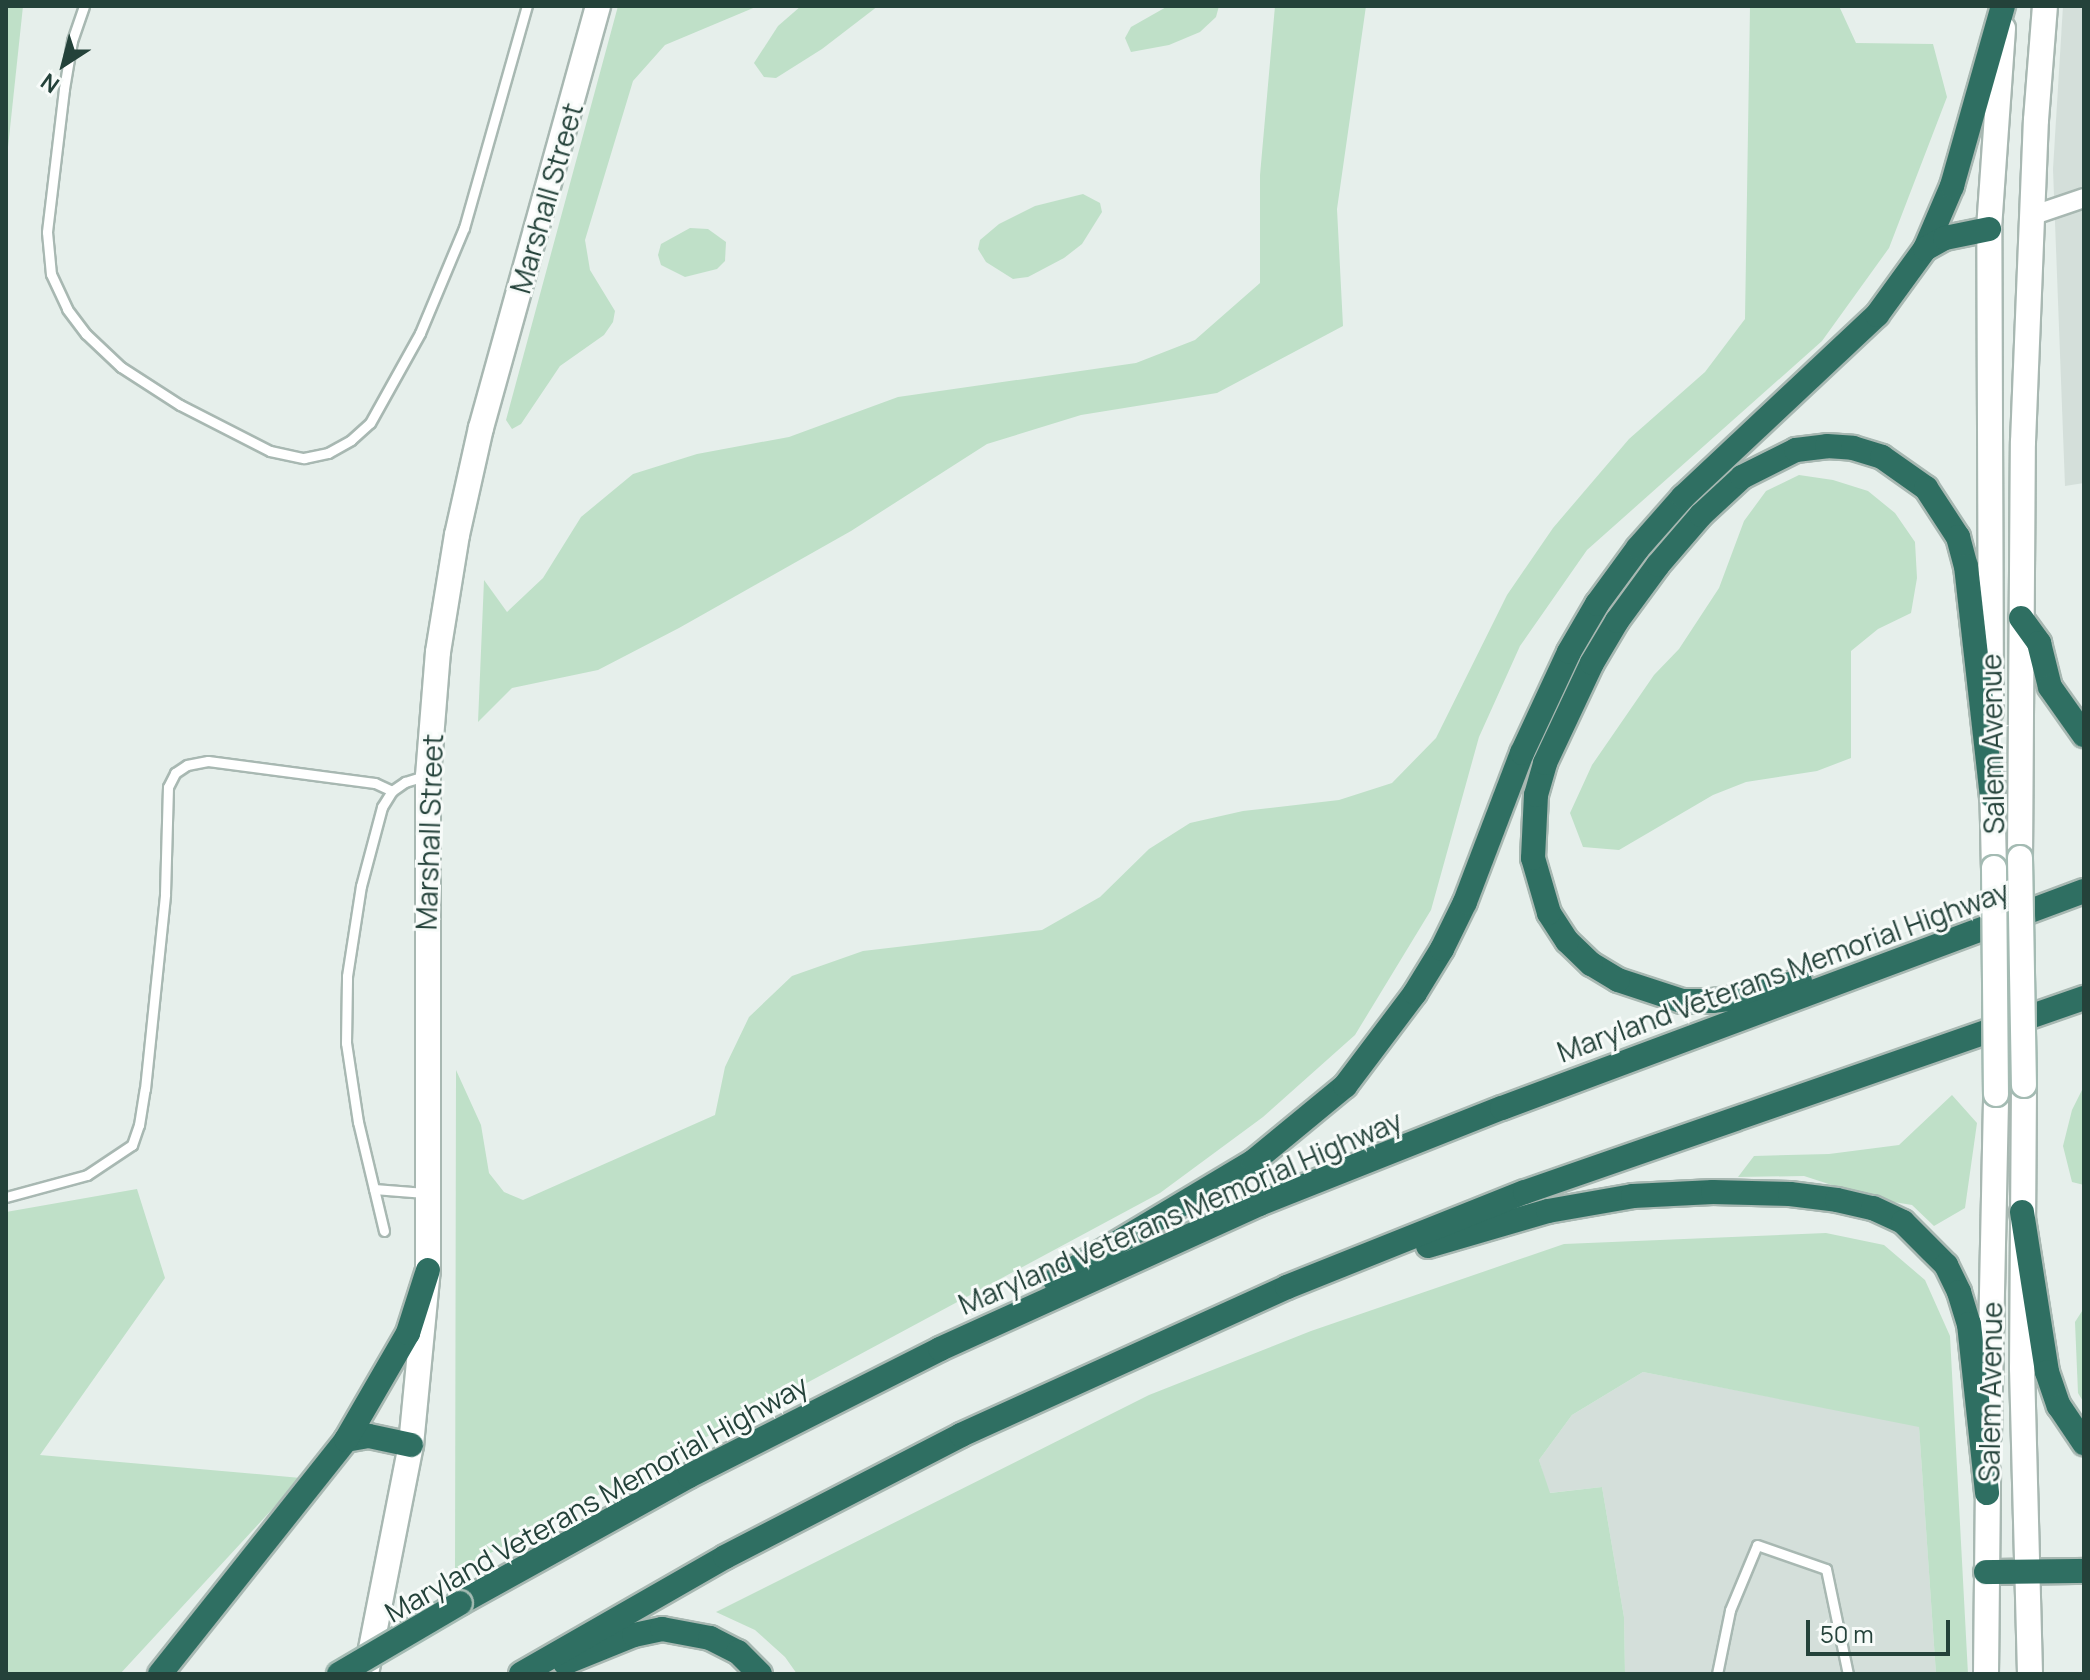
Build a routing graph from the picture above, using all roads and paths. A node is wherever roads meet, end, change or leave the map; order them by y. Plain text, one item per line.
1 (84, 6) edge
2 (527, 6) edge
3 (598, 6) edge
4 (2004, 6) edge
5 (2045, 6) edge
6 (2084, 198) edge
7 (2031, 216) junction
8 (1989, 229) junction
9 (1925, 249) junction
10 (2021, 618) junction
11 (2084, 735) edge
12 (428, 776) junction
13 (392, 791) junction
14 (1992, 796) junction
15 (2084, 891) edge
16 (1960, 937) junction
17 (2084, 1000) edge
18 (374, 1189) junction
19 (428, 1193) junction
20 (6, 1197) edge
21 (2022, 1212) junction
22 (384, 1231) dead end
23 (428, 1270) junction
24 (1287, 1287) junction
25 (940, 1349) junction
26 (346, 1440) junction
27 (2084, 1443) edge
28 (411, 1445) junction
29 (1987, 1493) junction
30 (2084, 1571) edge
31 (1986, 1572) junction
32 (2027, 1572) junction
33 (160, 1674) edge
34 (339, 1674) edge
35 (366, 1674) edge
36 (521, 1674) edge
37 (537, 1674) edge
38 (760, 1674) edge
39 (1717, 1674) edge
40 (1848, 1674) edge
41 (1986, 1674) edge
42 (2030, 1674) edge

1 - 2 lane
3 - 12 main road, Marshall Street
4 - 8 main road, Salem Avenue
4 - 9 highway
5 - 7 main road, Salem Avenue
6 - 7 street
7 - 8 main road
7 - 10 main road, Salem Avenue
8 - 9 highway
8 - 14 main road, Salem Avenue
9 - 25 highway
10 - 11 highway
10 - 21 main road, Salem Avenue, bridge
12 - 13 lane
12 - 19 main road, Marshall Street
13 - 18 lane
13 - 20 lane
14 - 16 highway
14 - 29 main road, Salem Avenue, bridge
15 - 16 highway, Maryland Veterans Memorial Highway
16 - 25 highway, Maryland Veterans Memorial Highway
17 - 24 highway
18 - 19 lane
18 - 22 lane
19 - 23 main road, Marshall Street
21 - 27 highway
21 - 32 main road, Salem Avenue
23 - 26 highway
23 - 28 main road, Marshall Street
24 - 29 highway
24 - 36 highway
25 - 34 highway, Maryland Veterans Memorial Highway, bridge
26 - 28 highway
26 - 33 highway
28 - 35 main road, Marshall Street
29 - 31 main road, Salem Avenue
30 - 32 highway
31 - 32 highway
31 - 41 main road, Salem Avenue
32 - 42 main road, Salem Avenue
37 - 38 highway
39 - 40 lane

